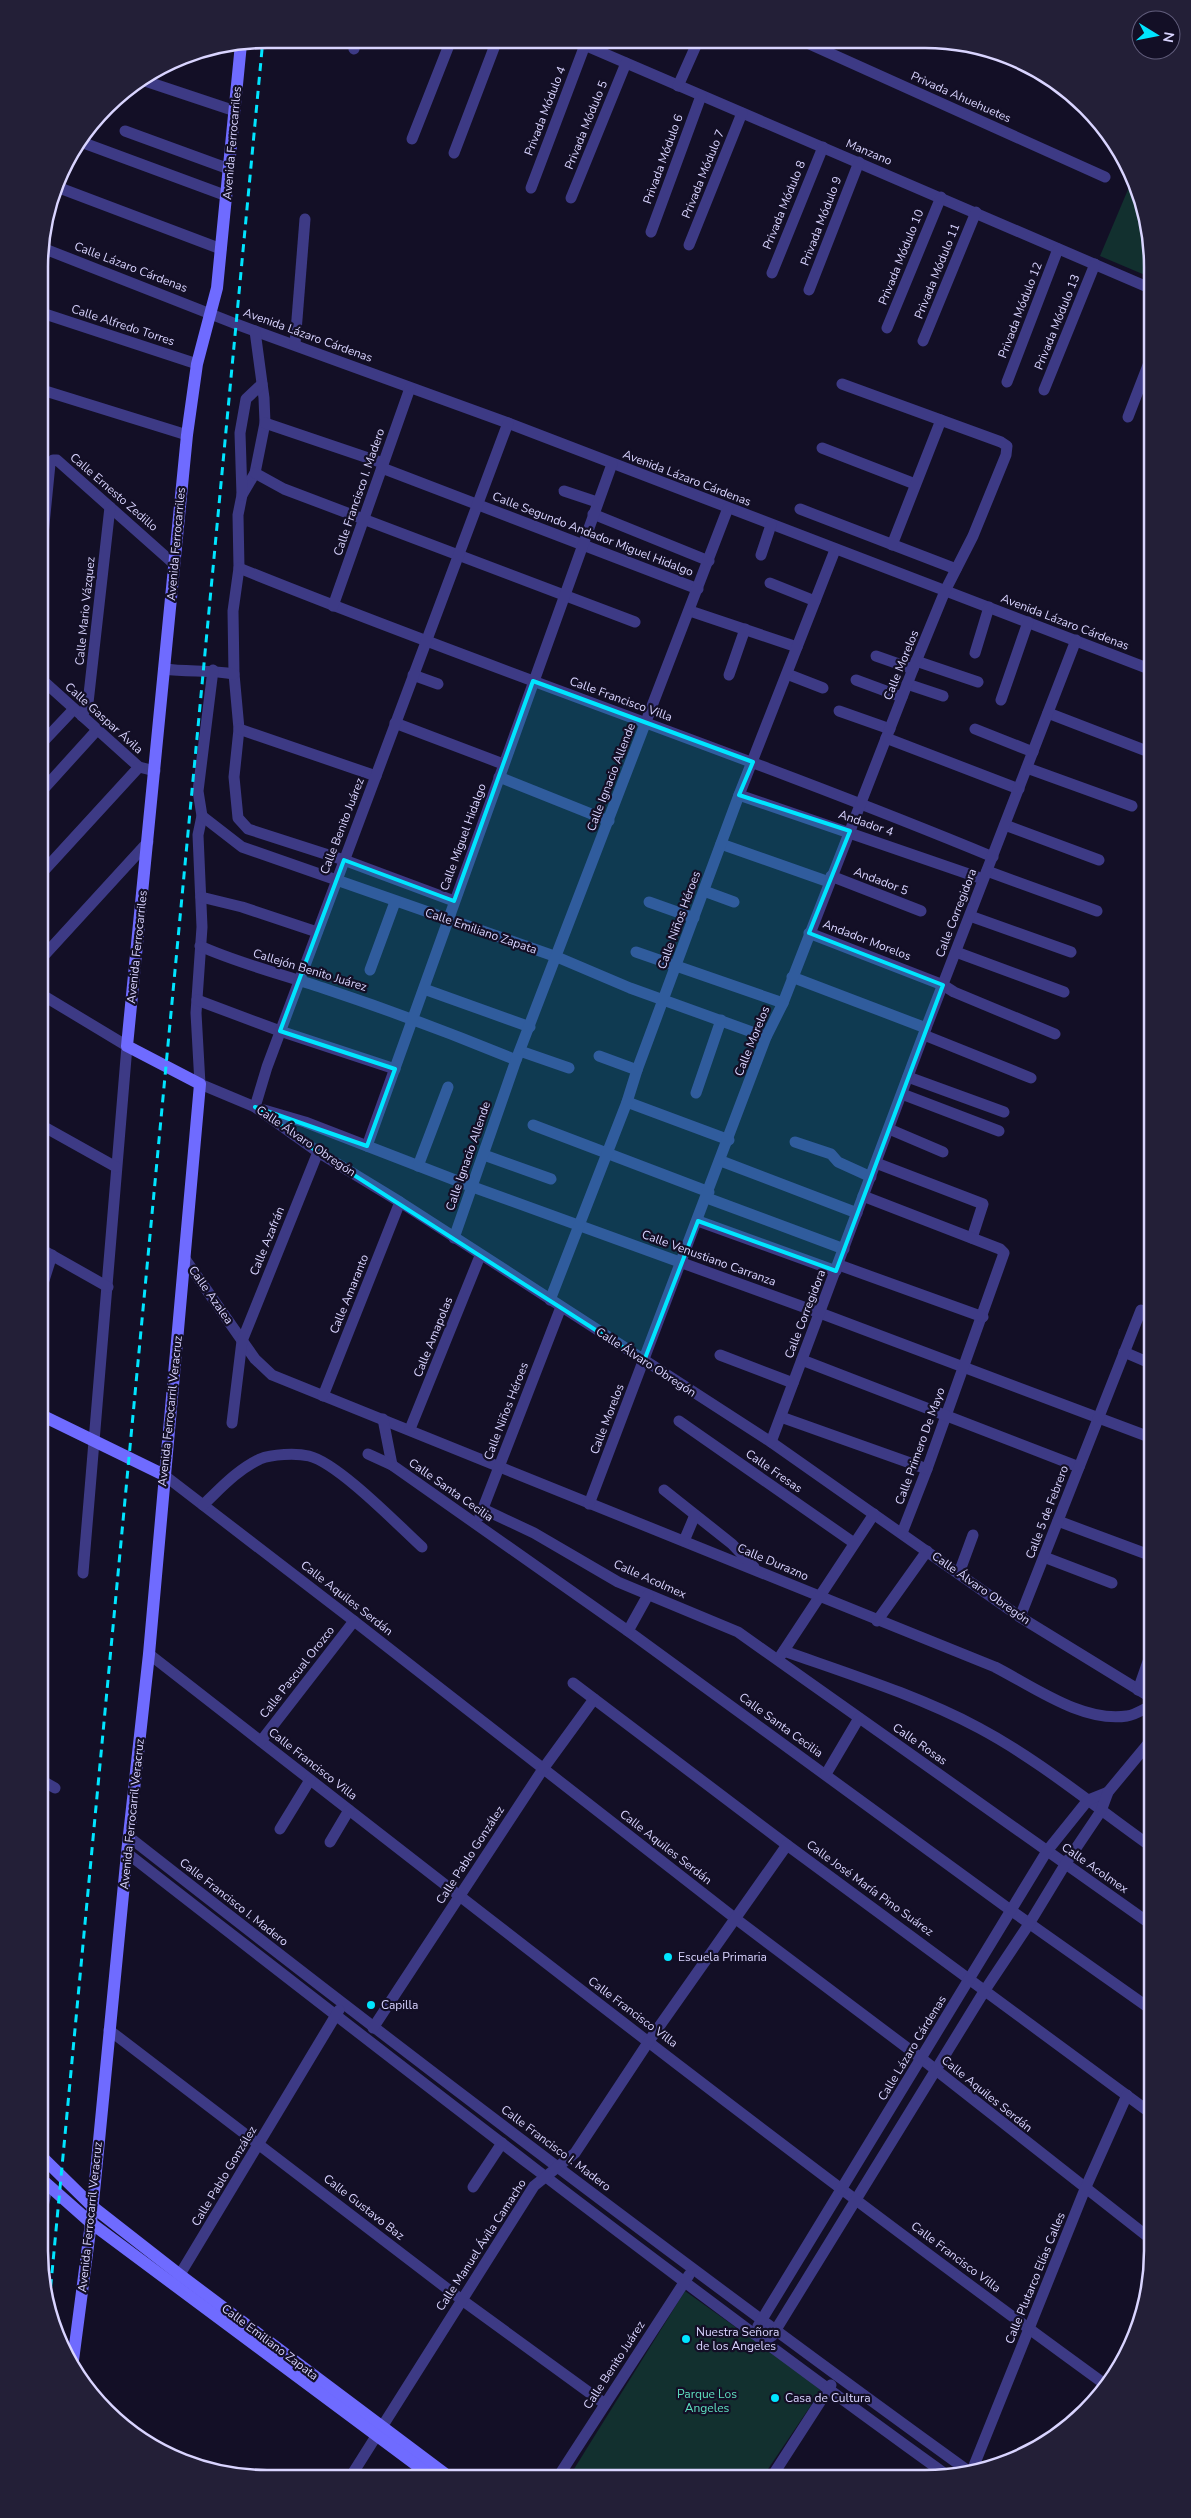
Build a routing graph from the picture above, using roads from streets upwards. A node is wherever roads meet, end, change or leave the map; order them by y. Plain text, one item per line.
1 (448, 48) edge
2 (494, 48) edge
3 (578, 48) edge
4 (592, 48) edge
5 (695, 48) edge
6 (819, 48) edge
7 (241, 49) edge
8 (626, 63) junction
9 (148, 82) edge
10 (678, 86) junction
11 (701, 96) junction
12 (235, 111) junction
13 (742, 114) junction
14 (125, 131) dead end
15 (412, 138) dead end
16 (85, 144) edge
17 (823, 147) junction
18 (454, 153) dead end
19 (859, 162) junction
20 (229, 168) junction
21 (1105, 177) dead end
22 (530, 188) dead end
23 (62, 189) edge
24 (227, 196) junction
25 (941, 197) junction
26 (571, 198) dead end
27 (976, 212) junction
28 (305, 219) dead end
29 (651, 232) dead end
30 (689, 245) dead end
31 (221, 249) junction
32 (1058, 249) junction
33 (48, 251) edge
34 (1095, 264) junction
35 (772, 273) dead end
36 (1144, 285) edge
37 (809, 290) dead end
38 (212, 313) junction
39 (48, 315) edge
40 (887, 328) dead end
41 (255, 331) junction
42 (923, 341) dead end
43 (295, 344) junction
44 (197, 364) junction
45 (1144, 376) edge
46 (1007, 382) dead end
47 (262, 384) junction
48 (842, 384) dead end
49 (410, 388) junction
50 (1044, 390) dead end
51 (48, 392) edge
52 (1128, 418) dead end
53 (941, 420) junction
54 (264, 423) junction
55 (508, 423) junction
56 (187, 435) junction
57 (822, 448) dead end
58 (612, 464) junction
59 (382, 466) junction
60 (48, 472) edge
61 (255, 473) junction
62 (915, 484) junction
63 (564, 491) dead end
64 (242, 494) junction
65 (598, 502) junction
66 (477, 505) junction
67 (110, 507) junction
68 (728, 508) junction
69 (800, 510) dead end
70 (593, 514) junction
71 (364, 518) junction
72 (771, 525) junction
73 (582, 544) junction
74 (892, 544) junction
75 (835, 550) junction
76 (761, 554) dead end
77 (458, 556) junction
78 (709, 561) junction
79 (174, 564) junction
80 (239, 568) junction
81 (956, 569) junction
82 (770, 583) dead end
83 (698, 589) junction
84 (946, 591) junction
85 (564, 595) junction
86 (815, 601) junction
87 (333, 606) junction
88 (989, 607) junction
89 (690, 610) junction
90 (635, 622) dead end
91 (1028, 622) junction
92 (745, 629) junction
93 (426, 640) junction
94 (1076, 640) junction
95 (797, 647) junction
96 (974, 653) dead end
97 (876, 656) dead end
98 (915, 664) junction
99 (1144, 667) edge
100 (164, 669) junction
101 (213, 670) junction
102 (234, 674) junction
103 (787, 674) junction
104 (413, 675) junction
105 (728, 675) dead end
106 (856, 680) dead end
107 (533, 681) junction
108 (978, 682) dead end
109 (438, 684) dead end
110 (907, 684) junction
111 (48, 686) edge
112 (823, 688) dead end
113 (943, 696) dead end
114 (902, 697) junction
115 (1001, 700) dead end
116 (839, 711) dead end
117 (78, 712) junction
118 (1048, 713) junction
119 (395, 723) junction
120 (647, 723) junction
121 (240, 729) junction
122 (975, 729) dead end
123 (97, 730) junction
124 (888, 734) junction
125 (48, 738) edge
126 (1144, 750) dead end
127 (1033, 752) junction
128 (753, 762) junction
129 (504, 764) junction
130 (139, 767) junction
131 (1027, 768) junction
132 (155, 771) junction
133 (376, 776) junction
134 (499, 777) junction
135 (48, 784) edge
136 (1019, 789) junction
137 (739, 795) junction
138 (862, 802) junction
139 (1132, 806) dead end
140 (202, 816) junction
141 (609, 821) junction
142 (1005, 824) junction
143 (850, 832) junction
144 (148, 842) junction
145 (721, 844) junction
146 (993, 857) junction
147 (344, 860) junction
148 (1099, 860) dead end
149 (48, 866) edge
150 (985, 875) junction
151 (830, 879) junction
152 (336, 880) junction
153 (704, 891) junction
154 (201, 897) junction
155 (454, 901) junction
156 (395, 902) junction
157 (649, 902) dead end
158 (734, 902) dead end
159 (921, 911) dead end
160 (1097, 911) dead end
161 (970, 916) junction
162 (694, 918) junction
163 (448, 920) junction
164 (317, 932) junction
165 (809, 933) junction
166 (200, 946) junction
167 (48, 951) edge
168 (636, 952) dead end
169 (956, 952) junction
170 (1071, 952) dead end
171 (557, 957) junction
172 (676, 966) junction
173 (370, 970) dead end
174 (792, 977) junction
175 (299, 979) junction
176 (943, 985) junction
177 (424, 989) junction
178 (1064, 992) dead end
179 (48, 998) edge
180 (197, 1000) junction
181 (664, 1000) junction
182 (783, 1003) junction
183 (414, 1018) junction
184 (721, 1020) junction
185 (530, 1027) junction
186 (280, 1031) junction
187 (925, 1032) junction
188 (1055, 1034) dead end
189 (766, 1037) junction
190 (127, 1046) junction
191 (518, 1055) junction
192 (599, 1056) dead end
193 (569, 1068) dead end
194 (395, 1069) junction
195 (637, 1070) junction
196 (908, 1077) junction
197 (1031, 1078) dead end
198 (200, 1084) junction
199 (448, 1087) dead end
200 (696, 1093) dead end
201 (902, 1094) junction
202 (627, 1102) junction
203 (255, 1107) junction
204 (1004, 1112) dead end
205 (533, 1125) dead end
206 (48, 1129) edge
207 (889, 1129) junction
208 (999, 1131) dead end
209 (729, 1140) junction
210 (795, 1142) dead end
211 (367, 1146) junction
212 (318, 1152) junction
213 (608, 1152) junction
214 (943, 1152) dead end
215 (484, 1155) junction
216 (721, 1161) junction
217 (876, 1163) junction
218 (418, 1166) junction
219 (116, 1167) junction
220 (871, 1177) junction
221 (551, 1179) dead end
222 (473, 1187) junction
223 (708, 1195) junction
224 (863, 1196) junction
225 (400, 1202) junction
226 (857, 1213) junction
227 (698, 1221) junction
228 (580, 1224) junction
229 (454, 1238) junction
230 (972, 1238) junction
231 (844, 1249) junction
232 (48, 1253) edge
233 (52, 1255) junction
234 (480, 1256) junction
235 (185, 1259) junction
236 (681, 1264) junction
237 (48, 1268) edge
238 (837, 1268) junction
239 (108, 1287) junction
240 (550, 1300) junction
241 (561, 1307) junction
242 (1141, 1310) dead end
243 (820, 1313) junction
244 (983, 1317) junction
245 (242, 1341) junction
246 (1124, 1352) junction
247 (720, 1355) dead end
248 (802, 1360) junction
249 (644, 1361) junction
250 (1144, 1361) edge
251 (964, 1368) junction
252 (793, 1383) junction
253 (323, 1396) junction
254 (946, 1415) junction
255 (780, 1417) junction
256 (1097, 1417) junction
257 (48, 1419) edge
258 (383, 1419) junction
259 (679, 1421) dead end
260 (232, 1423) dead end
261 (410, 1429) junction
262 (1144, 1435) edge
263 (94, 1442) junction
264 (771, 1442) junction
265 (368, 1454) dead end
266 (500, 1465) junction
267 (392, 1466) junction
268 (1079, 1467) junction
269 (927, 1469) junction
270 (164, 1475) junction
271 (664, 1490) dead end
272 (589, 1504) junction
273 (203, 1505) junction
274 (483, 1509) junction
275 (874, 1514) junction
276 (695, 1515) junction
277 (1058, 1521) junction
278 (477, 1525) junction
279 (902, 1533) junction
280 (973, 1535) dead end
281 (684, 1541) junction
282 (854, 1543) junction
283 (422, 1547) dead end
284 (927, 1551) junction
285 (1144, 1553) edge
286 (1044, 1557) junction
287 (758, 1570) junction
288 (84, 1573) dead end
289 (959, 1573) junction
290 (1112, 1583) dead end
291 (648, 1595) junction
292 (818, 1596) junction
293 (1020, 1617) junction
294 (354, 1621) junction
295 (877, 1621) junction
296 (628, 1631) junction
297 (149, 1654) junction
298 (781, 1655) junction
299 (1144, 1673) edge
300 (573, 1683) dead end
301 (1138, 1690) junction
302 (1144, 1693) edge
303 (594, 1699) junction
304 (1144, 1709) edge
305 (859, 1718) junction
306 (261, 1741) junction
307 (1144, 1749) edge
308 (543, 1769) junction
309 (826, 1774) junction
310 (310, 1780) junction
311 (48, 1784) edge
312 (55, 1788) dead end
313 (1108, 1792) junction
314 (1088, 1800) junction
315 (349, 1810) junction
316 (1101, 1811) junction
317 (280, 1830) dead end
318 (129, 1837) junction
319 (330, 1842) dead end
320 (1144, 1842) edge
321 (787, 1845) junction
322 (1047, 1850) junction
323 (127, 1853) junction
324 (1066, 1862) junction
325 (459, 1896) junction
326 (1009, 1909) junction
327 (736, 1919) junction
328 (1144, 1919) edge
329 (1029, 1924) junction
330 (971, 1978) junction
331 (985, 1990) junction
332 (342, 2004) junction
333 (1144, 2004) edge
334 (336, 2016) junction
335 (373, 2028) junction
336 (109, 2030) junction
337 (649, 2041) junction
338 (922, 2059) junction
339 (936, 2070) junction
340 (1127, 2096) junction
341 (1144, 2108) edge
342 (260, 2143) junction
343 (502, 2143) junction
344 (48, 2163) edge
345 (560, 2167) junction
346 (546, 2176) junction
347 (48, 2185) edge
348 (473, 2187) dead end
349 (1085, 2189) junction
350 (842, 2190) junction
351 (856, 2200) junction
352 (92, 2207) junction
353 (91, 2223) junction
354 (1144, 2234) edge
355 (693, 2269) junction
356 (177, 2280) junction
357 (684, 2281) junction
358 (462, 2300) junction
359 (761, 2320) junction
360 (1029, 2329) junction
361 (775, 2331) junction
362 (753, 2333) junction
363 (767, 2344) junction
364 (74, 2355) edge
365 (837, 2376) junction
366 (1101, 2381) edge
367 (828, 2390) junction
368 (605, 2404) junction
369 (379, 2431) junction
370 (974, 2464) edge
371 (963, 2467) edge
372 (355, 2470) edge
373 (424, 2470) edge
374 (439, 2470) edge
375 (563, 2470) edge
376 (776, 2470) edge
377 (940, 2470) edge

1 - 15 street
2 - 18 street
3 - 22 street, Privada Módulo 4
4 - 8 street, Manzano
5 - 10 street
6 - 21 street, Privada Ahuehuetes
7 - 12 street, Avenida Ferrocarriles
8 - 10 street, Manzano
8 - 26 street, Privada Módulo 5
9 - 12 street
10 - 11 street, Manzano
11 - 13 street, Manzano
11 - 29 street, Privada Módulo 6
12 - 20 street, Avenida Ferrocarriles
13 - 17 street, Manzano
13 - 30 street, Privada Módulo 7
14 - 20 street
16 - 24 street
17 - 19 street, Manzano
17 - 35 street, Privada Módulo 8
19 - 25 street, Manzano
19 - 37 street, Privada Módulo 9
20 - 24 street, Avenida Ferrocarriles
23 - 31 street
24 - 31 street, Avenida Ferrocarriles
25 - 27 street, Manzano
25 - 40 street, Privada Módulo 10
27 - 32 street, Manzano
27 - 42 street, Privada Módulo 11
28 - 43 street
31 - 38 street, Avenida Ferrocarriles
32 - 34 street, Manzano
32 - 46 street, Privada Módulo 12
33 - 38 street, Calle Lázaro Cárdenas
34 - 36 street, Manzano
34 - 50 street, Privada Módulo 13
38 - 41 street, Avenida Lázaro Cárdenas
38 - 44 street, Avenida Ferrocarriles
39 - 44 street, Calle Alfredo Torres
41 - 43 street, Avenida Lázaro Cárdenas
41 - 47 street
43 - 49 street, Avenida Lázaro Cárdenas
44 - 56 street, Avenida Ferrocarriles
45 - 52 street
47 - 54 street
47 - 64 street
48 - 53 street
49 - 55 street, Avenida Lázaro Cárdenas
49 - 59 street, Calle Francisco I. Madero
51 - 56 street
53 - 62 street
53 - 81 street, Calle Morelos
54 - 59 street, Calle Segundo Andador Miguel Hidalgo
54 - 61 street
55 - 58 street, Avenida Lázaro Cárdenas
55 - 66 street, Calle Benito Juárez
56 - 79 street, Avenida Ferrocarriles
57 - 62 street
58 - 65 street, Calle Miguel Hidalgo
58 - 68 street, Avenida Lázaro Cárdenas
59 - 66 street, Calle Segundo Andador Miguel Hidalgo
59 - 71 street, Calle Francisco I. Madero
60 - 67 street, Calle Ernesto Zedillo
61 - 64 street
61 - 71 street
62 - 74 street
63 - 65 street
64 - 80 street
65 - 70 street, Calle Miguel Hidalgo
66 - 73 street, Calle Segundo Andador Miguel Hidalgo
66 - 77 street, Calle Benito Juárez
67 - 79 street, Calle Ernesto Zedillo
67 - 117 street, Calle Mario Vázquez
68 - 72 street, Avenida Lázaro Cárdenas
68 - 78 street, Calle Ignacio Allende
69 - 74 street
70 - 73 street, Calle Miguel Hidalgo
70 - 78 street
71 - 77 street
71 - 87 street, Calle Francisco I. Madero
72 - 75 street, Avenida Lázaro Cárdenas
72 - 76 street
73 - 83 street, Calle Segundo Andador Miguel Hidalgo
73 - 85 street, Calle Miguel Hidalgo
74 - 81 street
75 - 84 street, Avenida Lázaro Cárdenas
75 - 86 street, Calle Niños Héroes
77 - 85 street
77 - 93 street, Calle Benito Juárez
78 - 83 street, Calle Ignacio Allende
79 - 100 street, Avenida Ferrocarriles
80 - 87 street, Calle Francisco Villa
80 - 102 street
81 - 84 street, Calle Morelos
82 - 86 street
83 - 89 street, Calle Ignacio Allende
84 - 88 street, Avenida Lázaro Cárdenas
84 - 98 street, Calle Morelos
85 - 90 street
85 - 107 street, Calle Miguel Hidalgo
86 - 95 street, Calle Niños Héroes
87 - 93 street, Calle Francisco Villa
88 - 91 street, Avenida Lázaro Cárdenas
88 - 96 street
89 - 92 street
89 - 120 street, Calle Ignacio Allende
91 - 94 street, Avenida Lázaro Cárdenas
91 - 115 street
92 - 95 street
92 - 105 street
93 - 104 street, Calle Benito Juárez
93 - 107 street, Calle Francisco Villa
94 - 99 street, Avenida Lázaro Cárdenas
94 - 118 street, Calle Corregidora
95 - 103 street, Calle Niños Héroes
97 - 98 street
98 - 108 street
98 - 110 street, Calle Morelos
100 - 101 street
100 - 132 street, Avenida Ferrocarriles
101 - 102 street
101 - 140 street
102 - 121 street
103 - 112 street
103 - 128 street, Calle Niños Héroes
104 - 109 street
104 - 119 street, Calle Benito Juárez
106 - 114 street
107 - 120 street, Calle Francisco Villa
107 - 129 street, Calle Miguel Hidalgo
110 - 113 street
110 - 114 street, Calle Morelos
111 - 117 street, Calle Gaspar Ávila
114 - 124 street, Calle Morelos
116 - 124 street
117 - 123 street, Calle Gaspar Ávila
117 - 125 street, Calle Mario Vázquez
118 - 126 street
118 - 127 street, Calle Corregidora
119 - 129 street
119 - 133 street, Calle Benito Juárez
120 - 128 street, Calle Francisco Villa
120 - 141 street, Calle Ignacio Allende
121 - 133 street
121 - 147 street
122 - 127 street
123 - 130 street, Calle Gaspar Ávila
123 - 135 street
124 - 136 street
124 - 138 street, Calle Morelos
127 - 131 street, Calle Corregidora
128 - 137 street, Calle Niños Héroes
128 - 138 street, Calle Francisco Villa
129 - 134 street, Calle Miguel Hidalgo
130 - 132 street, Calle Gaspar Ávila
130 - 149 street
131 - 136 street, Calle Corregidora
131 - 139 street
132 - 144 street, Avenida Ferrocarriles
133 - 147 street, Calle Benito Juárez
134 - 141 street
134 - 155 street, Calle Miguel Hidalgo
136 - 142 street, Calle Corregidora
137 - 143 street, Andador 4
137 - 145 street, Calle Niños Héroes
138 - 143 street, Calle Morelos
138 - 146 street, Calle Francisco Villa
140 - 152 street, Calle Emiliano Zapata
140 - 154 street
141 - 171 street, Calle Ignacio Allende
142 - 146 street, Calle Corregidora
142 - 148 street
143 - 150 street, Andador 4
143 - 151 street, Calle Morelos
144 - 167 street
144 - 190 street, Avenida Ferrocarriles
145 - 151 street, Andador 5
145 - 153 street, Calle Niños Héroes
146 - 150 street, Calle Corregidora
147 - 152 street, Calle Benito Juárez
147 - 155 street
150 - 160 street, Andador 4
150 - 161 street, Calle Corregidora
151 - 159 street, Andador 5
151 - 165 street, Calle Morelos
152 - 156 street, Calle Emiliano Zapata
152 - 164 street, Calle Benito Juárez
153 - 158 street
153 - 162 street, Calle Niños Héroes
154 - 164 street
154 - 166 street
155 - 163 street, Calle Miguel Hidalgo
156 - 163 street, Calle Emiliano Zapata
156 - 173 street
157 - 162 street
161 - 169 street, Calle Corregidora
161 - 170 street
162 - 172 street, Calle Niños Héroes
163 - 171 street, Calle Emiliano Zapata
163 - 177 street, Calle Miguel Hidalgo
164 - 175 street, Calle Benito Juárez
165 - 174 street, Calle Morelos
165 - 176 street, Andador Morelos
166 - 175 street, Callejón Benito Juárez
166 - 180 street
168 - 172 street
169 - 176 street, Calle Corregidora
169 - 178 street
171 - 181 street, Calle Emiliano Zapata
171 - 185 street, Calle Ignacio Allende
172 - 181 street, Calle Niños Héroes
172 - 182 street
174 - 182 street, Calle Morelos
174 - 187 street
175 - 183 street, Callejón Benito Juárez
175 - 186 street, Calle Benito Juárez
176 - 187 street, Calle Corregidora
176 - 188 street, Andador Morelos
177 - 183 street, Calle Miguel Hidalgo
177 - 185 street
179 - 190 street
180 - 186 street
180 - 198 street
181 - 184 street, Calle Emiliano Zapata
181 - 195 street, Calle Niños Héroes
182 - 189 street, Calle Morelos
183 - 191 street, Callejón Benito Juárez
183 - 194 street, Calle Miguel Hidalgo
184 - 189 street, Calle Emiliano Zapata
184 - 200 street
185 - 191 street, Calle Ignacio Allende
186 - 194 street
186 - 203 street, Calle Benito Juárez
187 - 196 street, Calle Corregidora
187 - 197 street
189 - 209 street, Calle Morelos
190 - 198 street, Calle Álvaro Obregón
190 - 219 street
191 - 193 street, Callejón Benito Juárez
191 - 215 street, Calle Ignacio Allende
192 - 195 street
194 - 211 street, Calle Miguel Hidalgo
195 - 202 street, Calle Niños Héroes
196 - 201 street, Calle Corregidora
196 - 204 street
198 - 203 street, Calle Álvaro Obregón
198 - 235 street, Calle Azalea
199 - 218 street
201 - 207 street, Calle Corregidora
201 - 208 street
202 - 209 street
202 - 213 street, Calle Niños Héroes
203 - 211 street, Calle Venustiano Carranza
203 - 212 street, Calle Álvaro Obregón
205 - 213 street
206 - 219 street
207 - 214 street
207 - 217 street, Calle Corregidora
209 - 216 street, Calle Morelos
210 - 220 street
211 - 218 street, Calle Venustiano Carranza
212 - 225 street, Calle Álvaro Obregón
212 - 245 street, Calle Azafrán
213 - 223 street
213 - 228 street, Calle Niños Héroes
215 - 221 street
215 - 222 street, Calle Ignacio Allende
216 - 223 street, Calle Morelos
216 - 226 street
217 - 220 street, Calle Corregidora
217 - 230 street
218 - 222 street, Calle Venustiano Carranza
219 - 239 street
220 - 224 street, Calle Corregidora
222 - 228 street, Calle Venustiano Carranza
222 - 229 street, Calle Ignacio Allende
223 - 227 street, Calle Morelos
223 - 231 street
224 - 226 street, Calle Corregidora
224 - 230 street
225 - 229 street, Calle Álvaro Obregón
225 - 253 street, Calle Amaranto
226 - 231 street, Calle Corregidora
227 - 236 street, Calle Morelos
227 - 238 street
228 - 236 street, Calle Venustiano Carranza
228 - 240 street, Calle Niños Héroes
229 - 234 street, Calle Álvaro Obregón
230 - 244 street, Calle Primero De Mayo
231 - 238 street, Calle Corregidora
232 - 233 street
233 - 237 street
233 - 239 street
234 - 240 street, Calle Álvaro Obregón
234 - 261 street, Calle Amapolas
235 - 245 street, Calle Azalea
235 - 270 street, Avenida Ferrocarril Veracruz
236 - 243 street, Calle Venustiano Carranza
236 - 249 street, Calle Morelos
238 - 243 street, Calle Corregidora
238 - 244 street
239 - 263 street
240 - 241 street, Calle Álvaro Obregón
241 - 249 street, Calle Álvaro Obregón
241 - 266 street, Calle Niños Héroes
242 - 246 street, Calle 5 de Febrero
243 - 248 street, Calle Corregidora
243 - 251 street, Calle Venustiano Carranza
244 - 251 street, Calle Primero De Mayo
245 - 253 street, Calle Azalea
245 - 260 street, Calle Azafrán
246 - 250 street
246 - 256 street, Calle 5 de Febrero
247 - 252 street
248 - 252 street, Calle Corregidora
248 - 254 street
249 - 264 street, Calle Álvaro Obregón
249 - 272 street, Calle Morelos
251 - 254 street, Calle Primero De Mayo
251 - 256 street, Calle Venustiano Carranza
252 - 255 street, Calle Corregidora
253 - 258 street, Calle Azalea
254 - 268 street
254 - 269 street, Calle Primero De Mayo
255 - 264 street, Calle Corregidora
255 - 269 street
256 - 262 street, Calle Venustiano Carranza
256 - 268 street, Calle 5 de Febrero
257 - 263 street
258 - 261 street, Calle Durazno
258 - 267 street, Calle Santa Cecilia
259 - 282 street, Calle Fresas
261 - 266 street, Calle Durazno
263 - 270 street
263 - 288 street
264 - 275 street, Calle Álvaro Obregón
265 - 267 street, Calle Santa Cecilia
266 - 272 street, Calle Durazno
266 - 274 street, Calle Niños Héroes
267 - 278 street, Calle Santa Cecilia
268 - 277 street, Calle 5 de Febrero
269 - 279 street, Calle Primero De Mayo
270 - 273 street, Calle Aquiles Serdán
270 - 297 street, Avenida Ferrocarril Veracruz
271 - 276 street
272 - 281 street, Calle Durazno
273 - 283 street
273 - 294 street, Calle Aquiles Serdán
274 - 278 street, Calle Niños Héroes
274 - 291 street, Calle Acolmex
275 - 279 street, Calle Álvaro Obregón
275 - 282 street
276 - 281 street
276 - 287 street
277 - 285 street
277 - 286 street, Calle 5 de Febrero
278 - 296 street, Calle Santa Cecilia
279 - 284 street, Calle Álvaro Obregón
280 - 289 street
281 - 287 street, Calle Durazno
282 - 292 street
284 - 289 street, Calle Álvaro Obregón
284 - 295 street
286 - 290 street
286 - 293 street, Calle 5 de Febrero
287 - 292 street, Calle Durazno
289 - 293 street, Calle Álvaro Obregón
291 - 296 street
291 - 298 street, Calle Acolmex
292 - 295 street, Calle Durazno
292 - 298 street
293 - 301 street, Calle Álvaro Obregón
294 - 306 street, Calle Pascual Orozco
294 - 308 street, Calle Aquiles Serdán
295 - 304 street, Calle Durazno
296 - 309 street, Calle Santa Cecilia
297 - 306 street, Calle Francisco Villa
297 - 318 street, Avenida Ferrocarril Veracruz
298 - 305 street, Calle Rosas
298 - 314 street
299 - 301 street
300 - 303 street, Calle José María Pino Suárez
301 - 302 street, Calle Álvaro Obregón
303 - 308 street, Calle Pablo González
303 - 321 street, Calle José María Pino Suárez
305 - 309 street
305 - 322 street, Calle Rosas
306 - 310 street, Calle Francisco Villa
307 - 313 street, Calle Lázaro Cárdenas
308 - 325 street, Calle Pablo González
308 - 327 street, Calle Aquiles Serdán
309 - 326 street, Calle Santa Cecilia
310 - 315 street, Calle Francisco Villa
310 - 317 street
311 - 312 street
313 - 314 street, Calle Lázaro Cárdenas
313 - 316 street, Calle Lázaro Cárdenas
314 - 316 street
314 - 322 street, Calle Lázaro Cárdenas
315 - 319 street
315 - 325 street, Calle Francisco Villa
316 - 320 street
316 - 324 street, Calle Lázaro Cárdenas
318 - 323 street, Avenida Ferrocarril Veracruz
318 - 332 street, Calle Francisco I. Madero
321 - 327 street, Calle Manuel Ávila Camacho
321 - 330 street, Calle José María Pino Suárez
322 - 324 street, Calle Acolmex
322 - 326 street, Calle Lázaro Cárdenas
323 - 334 street
323 - 336 street, Avenida Ferrocarril Veracruz
324 - 328 street, Calle Acolmex
324 - 329 street, Calle Lázaro Cárdenas
325 - 335 street, Calle Pablo González
325 - 337 street, Calle Francisco Villa
326 - 329 street, Calle Santa Cecilia
326 - 330 street, Calle Lázaro Cárdenas
327 - 337 street, Calle Manuel Ávila Camacho
327 - 338 street, Calle Aquiles Serdán
329 - 331 street, Calle Lázaro Cárdenas
329 - 333 street, Calle Santa Cecilia
330 - 331 street, Calle José María Pino Suárez
330 - 338 street, Calle Lázaro Cárdenas
331 - 339 street, Calle Lázaro Cárdenas
331 - 340 street, Calle José María Pino Suárez
332 - 334 street, Calle Pablo González
332 - 335 street, Calle Francisco I. Madero
334 - 342 street, Calle Pablo González
334 - 343 street
335 - 345 street, Calle Francisco I. Madero
336 - 342 street, Calle Gustavo Baz
336 - 352 street, Avenida Ferrocarril Veracruz
337 - 345 street, Calle Manuel Ávila Camacho
337 - 350 street, Calle Francisco Villa
338 - 339 street, Calle Aquiles Serdán
338 - 350 street, Calle Lázaro Cárdenas
339 - 349 street, Calle Aquiles Serdán
339 - 351 street, Calle Lázaro Cárdenas
340 - 341 street, Calle José María Pino Suárez
340 - 349 street, Calle Plutarco Elías Calles
342 - 356 street, Calle Pablo González
342 - 358 street, Calle Gustavo Baz
343 - 346 street
343 - 348 street
344 - 352 street, Calle Emiliano Zapata
345 - 346 street, Calle Manuel Ávila Camacho
345 - 355 street, Calle Francisco I. Madero
346 - 357 street
346 - 358 street, Calle Manuel Ávila Camacho
347 - 353 street, Calle Emiliano Zapata
349 - 354 street, Calle Aquiles Serdán
349 - 360 street, Calle Plutarco Elías Calles
350 - 351 street, Calle Francisco Villa
350 - 359 street, Calle Lázaro Cárdenas
351 - 360 street, Calle Francisco Villa
351 - 361 street, Calle Lázaro Cárdenas
352 - 353 street, Avenida Ferrocarril Veracruz
352 - 356 street, Calle Emiliano Zapata
353 - 356 street, Calle Emiliano Zapata
353 - 364 street, Avenida Ferrocarril Veracruz
355 - 357 street, Calle Benito Juárez
355 - 359 street, Calle Francisco I. Madero
356 - 369 street, Calle Emiliano Zapata
357 - 362 street
357 - 368 street, Calle Benito Juárez
358 - 368 street, Calle Gustavo Baz
358 - 369 street, Calle Manuel Ávila Camacho
359 - 361 street, Calle Francisco I. Madero
359 - 362 street, Calle Lázaro Cárdenas
360 - 366 street, Calle Francisco Villa
360 - 370 street, Calle Plutarco Elías Calles
361 - 363 street, Calle Lázaro Cárdenas
361 - 365 street, Calle Francisco I. Madero
362 - 363 street
363 - 367 street
365 - 367 street
365 - 371 street, Calle Francisco I. Madero
367 - 376 street
367 - 377 street
368 - 375 street, Calle Benito Juárez
369 - 372 street, Calle Manuel Ávila Camacho
369 - 373 street, Calle Emiliano Zapata
369 - 374 street, Calle Emiliano Zapata

